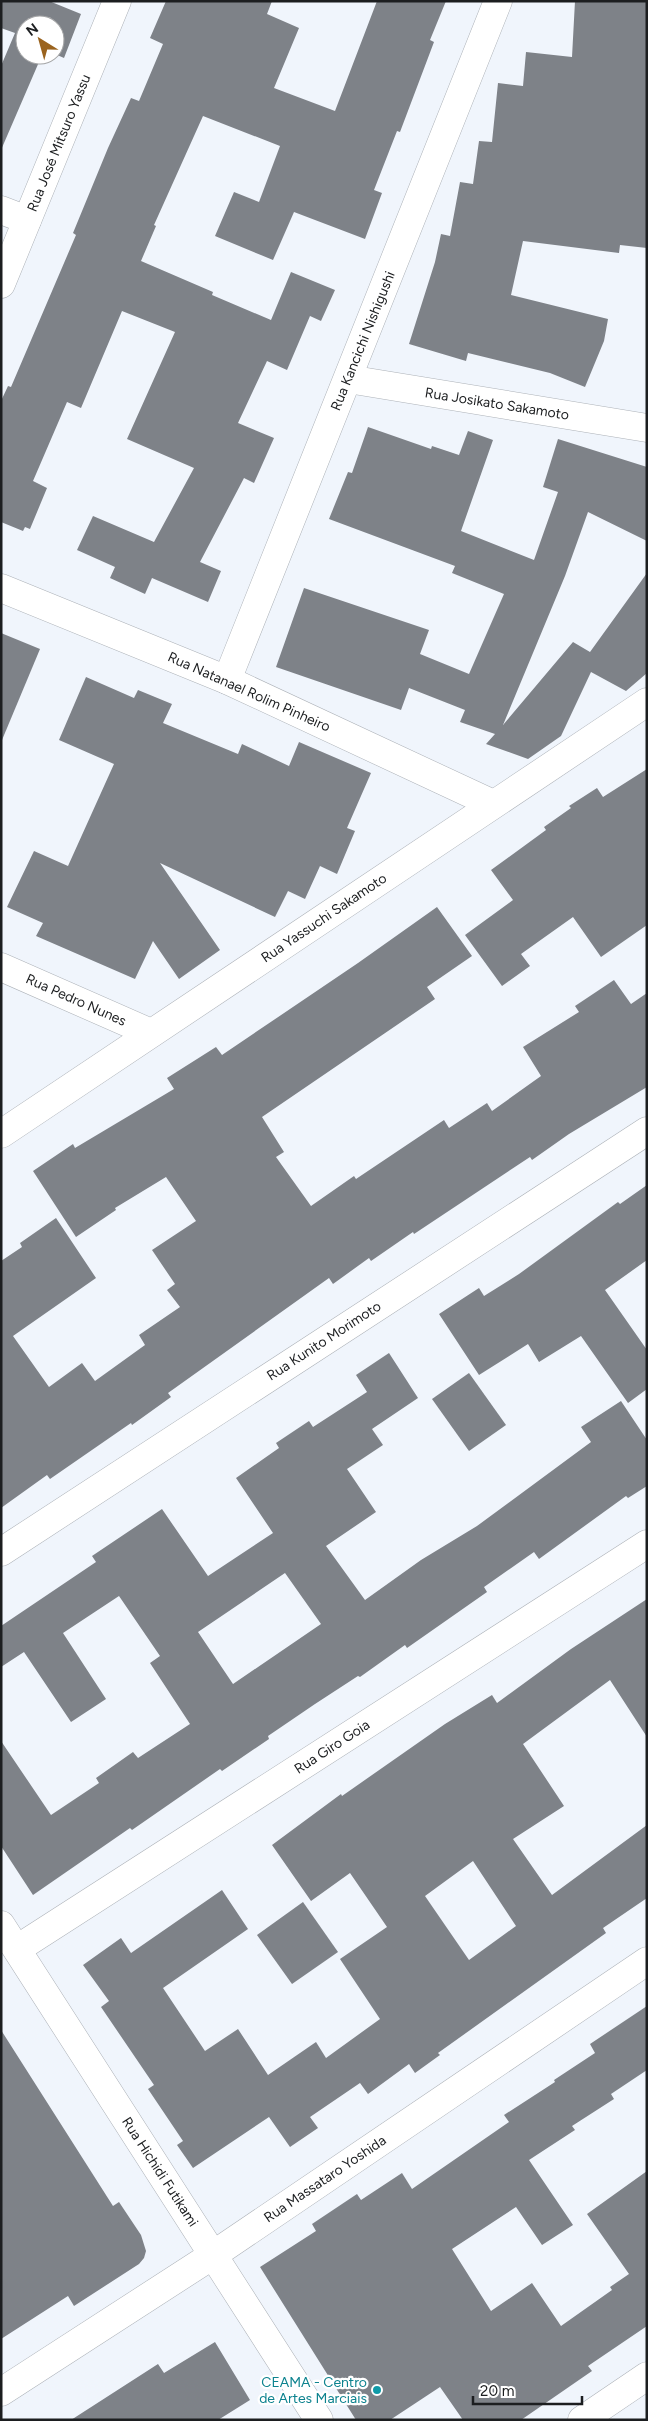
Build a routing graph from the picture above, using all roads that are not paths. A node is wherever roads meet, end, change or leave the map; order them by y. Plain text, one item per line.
1 (117, 1) edge
2 (498, 1) edge
3 (1, 210) edge
4 (27, 220) junction
5 (1, 284) edge
6 (348, 379) junction
7 (647, 428) edge
8 (1, 588) edge
9 (227, 680) junction
10 (647, 702) edge
11 (493, 804) junction
12 (1, 968) edge
13 (151, 1033) junction
14 (647, 1131) edge
15 (1, 1134) edge
16 (647, 1544) edge
17 (1, 1552) edge
18 (1, 1925) edge
19 (17, 1949) junction
20 (647, 1961) edge
21 (213, 2255) junction
22 (647, 2376) edge
23 (1, 2392) edge
24 (319, 2420) edge
25 (582, 2420) edge

1 - 4 street, Rua José Mitsuro Yassu
2 - 6 street, Rua Kancichi Nishigushi
3 - 4 street
4 - 5 street, Rua José Mitsuro Yassu
6 - 7 street, Rua Josikato Sakamoto
6 - 9 street, Rua Kancichi Nishigushi
8 - 9 street, Rua Natanael Rolim Pinheiro
9 - 11 street, Rua Natanael Rolim Pinheiro
10 - 11 street, Rua Yassuchi Sakamoto
11 - 13 street, Rua Yassuchi Sakamoto
12 - 13 street, Rua Pedro Nunes
13 - 15 street, Rua Yassuchi Sakamoto
14 - 17 street, Rua Kunito Morimoto
16 - 19 street, Rua Giro Goia
18 - 19 street, Rua Hichidi Futikami
19 - 21 street, Rua Hichidi Futikami
20 - 21 street, Rua Massataro Yoshida
21 - 23 street, Rua Massataro Yoshida
21 - 24 street, Rua Hichidi Futikami
22 - 25 street

